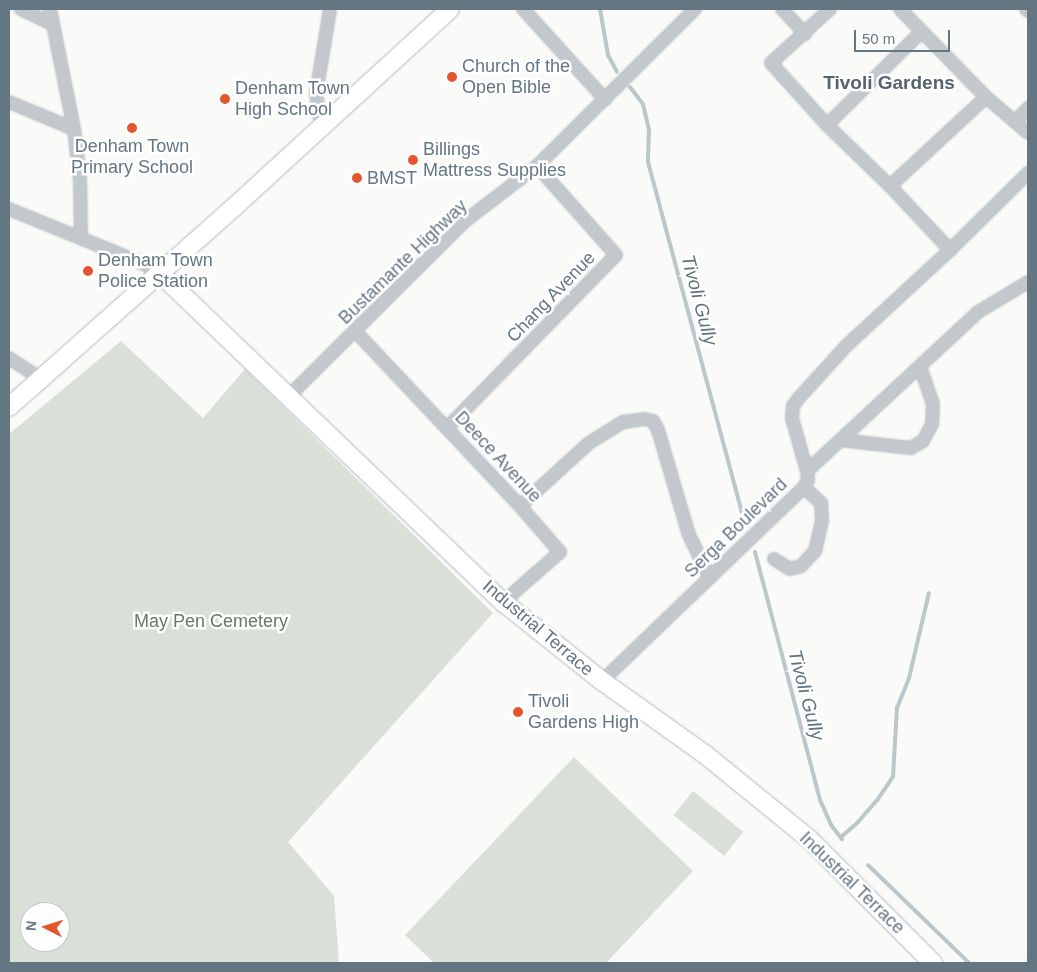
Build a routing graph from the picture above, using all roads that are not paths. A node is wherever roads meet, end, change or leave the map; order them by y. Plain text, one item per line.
1 (21, 9) edge
2 (50, 9) edge
3 (330, 9) edge
4 (450, 9) edge
5 (522, 9) edge
6 (695, 9) edge
7 (782, 9) edge
8 (830, 9) edge
9 (900, 9) edge
10 (52, 24) junction
11 (921, 32) junction
12 (805, 34) junction
13 (986, 96) junction
14 (605, 99) junction
15 (9, 102) edge
16 (1028, 108) edge
17 (1016, 121) junction
18 (321, 125) junction
19 (827, 125) junction
20 (74, 129) junction
21 (1028, 133) edge
22 (537, 166) junction
23 (1028, 173) edge
24 (890, 186) junction
25 (9, 209) edge
26 (81, 238) junction
27 (950, 250) junction
28 (158, 274) junction
29 (1028, 282) edge
30 (356, 332) junction
31 (9, 358) edge
32 (920, 367) junction
33 (40, 379) junction
34 (288, 397) junction
35 (9, 407) edge
36 (448, 428) junction
37 (840, 440) junction
38 (807, 471) junction
39 (804, 487) junction
40 (520, 506) junction
41 (774, 559) dead end
42 (710, 578) junction
43 (503, 602) junction
44 (602, 680) junction
45 (933, 963) edge

1 - 10 street
2 - 10 street
3 - 18 street
4 - 18 street
5 - 14 street
6 - 14 street, Bustamante Highway
7 - 12 street
8 - 12 street
9 - 11 street
10 - 20 street
11 - 13 street
11 - 19 street
12 - 19 street
13 - 17 street
13 - 24 street
14 - 22 street, Bustamante Highway
15 - 20 street
16 - 17 street
17 - 21 street
18 - 28 street
19 - 24 street
20 - 26 street
22 - 30 street, Bustamante Highway
22 - 36 street, Chang Avenue
23 - 27 street, Serga Boulevard
24 - 27 street
25 - 26 street
26 - 28 street
27 - 38 street, Serga Boulevard
28 - 33 street
28 - 34 street, Industrial Terrace
29 - 32 street
30 - 34 street, Bustamante Highway
30 - 36 street, Deece Avenue
31 - 33 street
32 - 37 street
32 - 37 street
33 - 35 street
34 - 43 street, Industrial Terrace
36 - 40 street, Deece Avenue
37 - 38 street
38 - 39 street, Serga Boulevard
39 - 41 street
39 - 42 street, Serga Boulevard
40 - 42 street
40 - 43 street, Deece Avenue
42 - 44 street, Serga Boulevard
43 - 44 street, Industrial Terrace
44 - 45 street, Industrial Terrace

